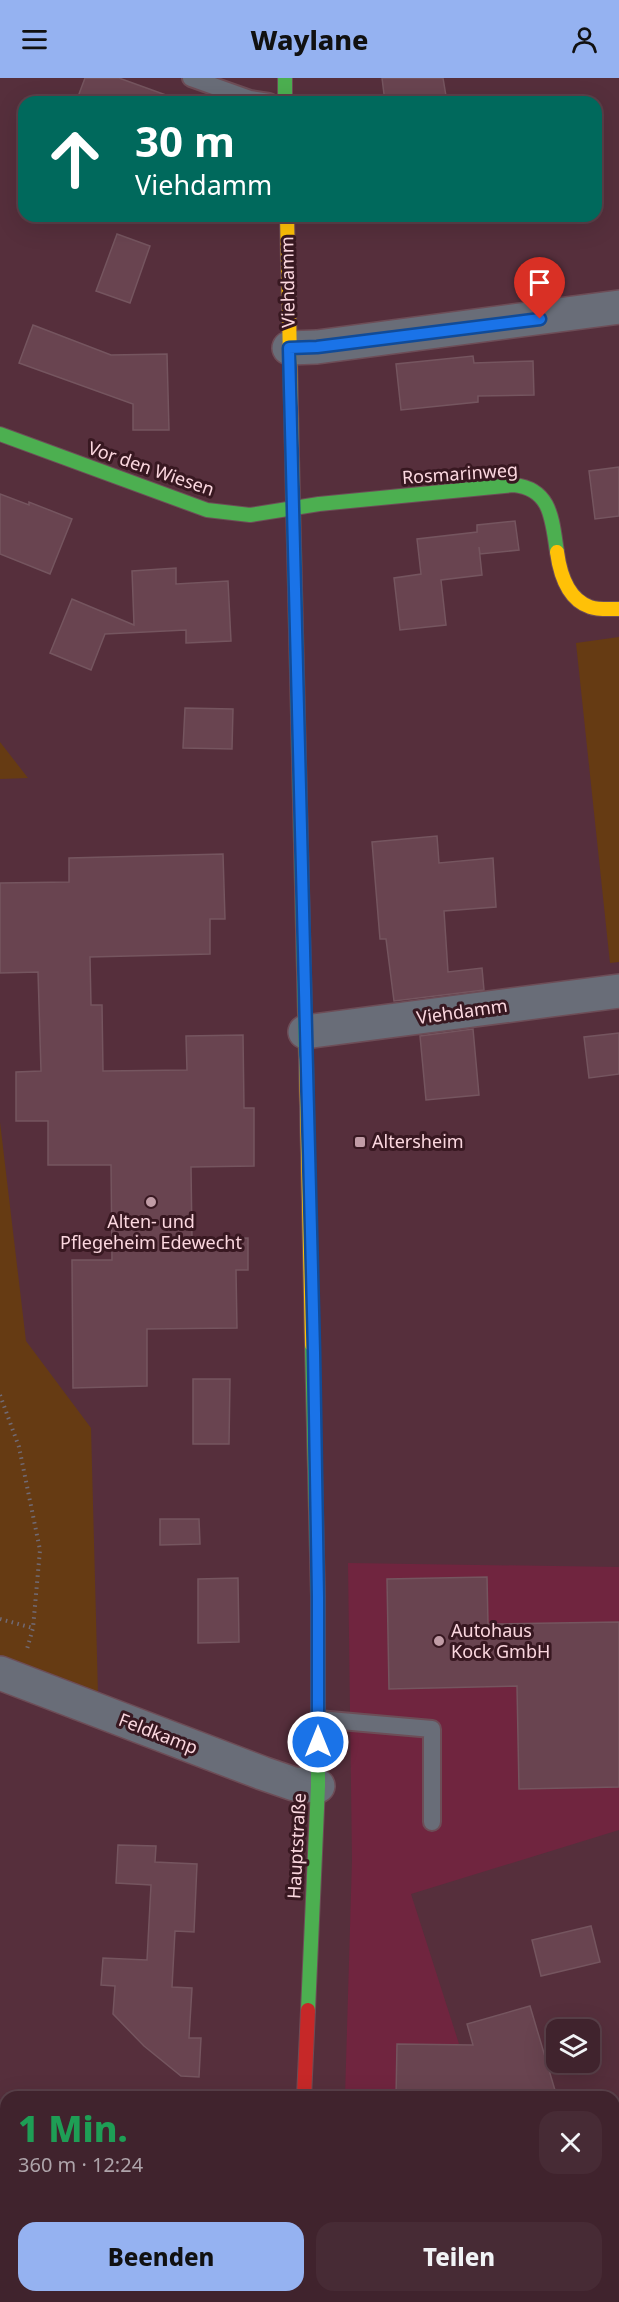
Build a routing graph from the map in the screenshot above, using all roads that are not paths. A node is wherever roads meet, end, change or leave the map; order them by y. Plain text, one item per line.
1 (190, 78) edge
2 (285, 78) edge
3 (235, 96) edge
4 (285, 96) edge
5 (287, 222) edge
6 (619, 307) edge
7 (289, 348) junction
8 (0, 434) edge
9 (294, 507) junction
10 (619, 609) edge
11 (619, 991) edge
12 (305, 1032) junction
13 (318, 1597) joint
14 (11, 1677) edge
15 (318, 1719) junction
16 (318, 1786) junction
17 (432, 1822) dead end
18 (303, 2091) edge

1 - 3 lane
2 - 4 main road
5 - 7 main road, Viehdamm
6 - 7 street, Viehdamm
7 - 9 main road, Viehdamm
8 - 9 main road, Vor den Wiesen
9 - 10 main road, Rosmarinweg
9 - 12 main road, Viehdamm
11 - 12 street, Viehdamm
12 - 13 main road, Viehdamm
13 - 15 main road, Hauptstraße
14 - 16 street, Feldkamp
15 - 16 main road, Hauptstraße
15 - 17 lane
16 - 18 main road, Hauptstraße

